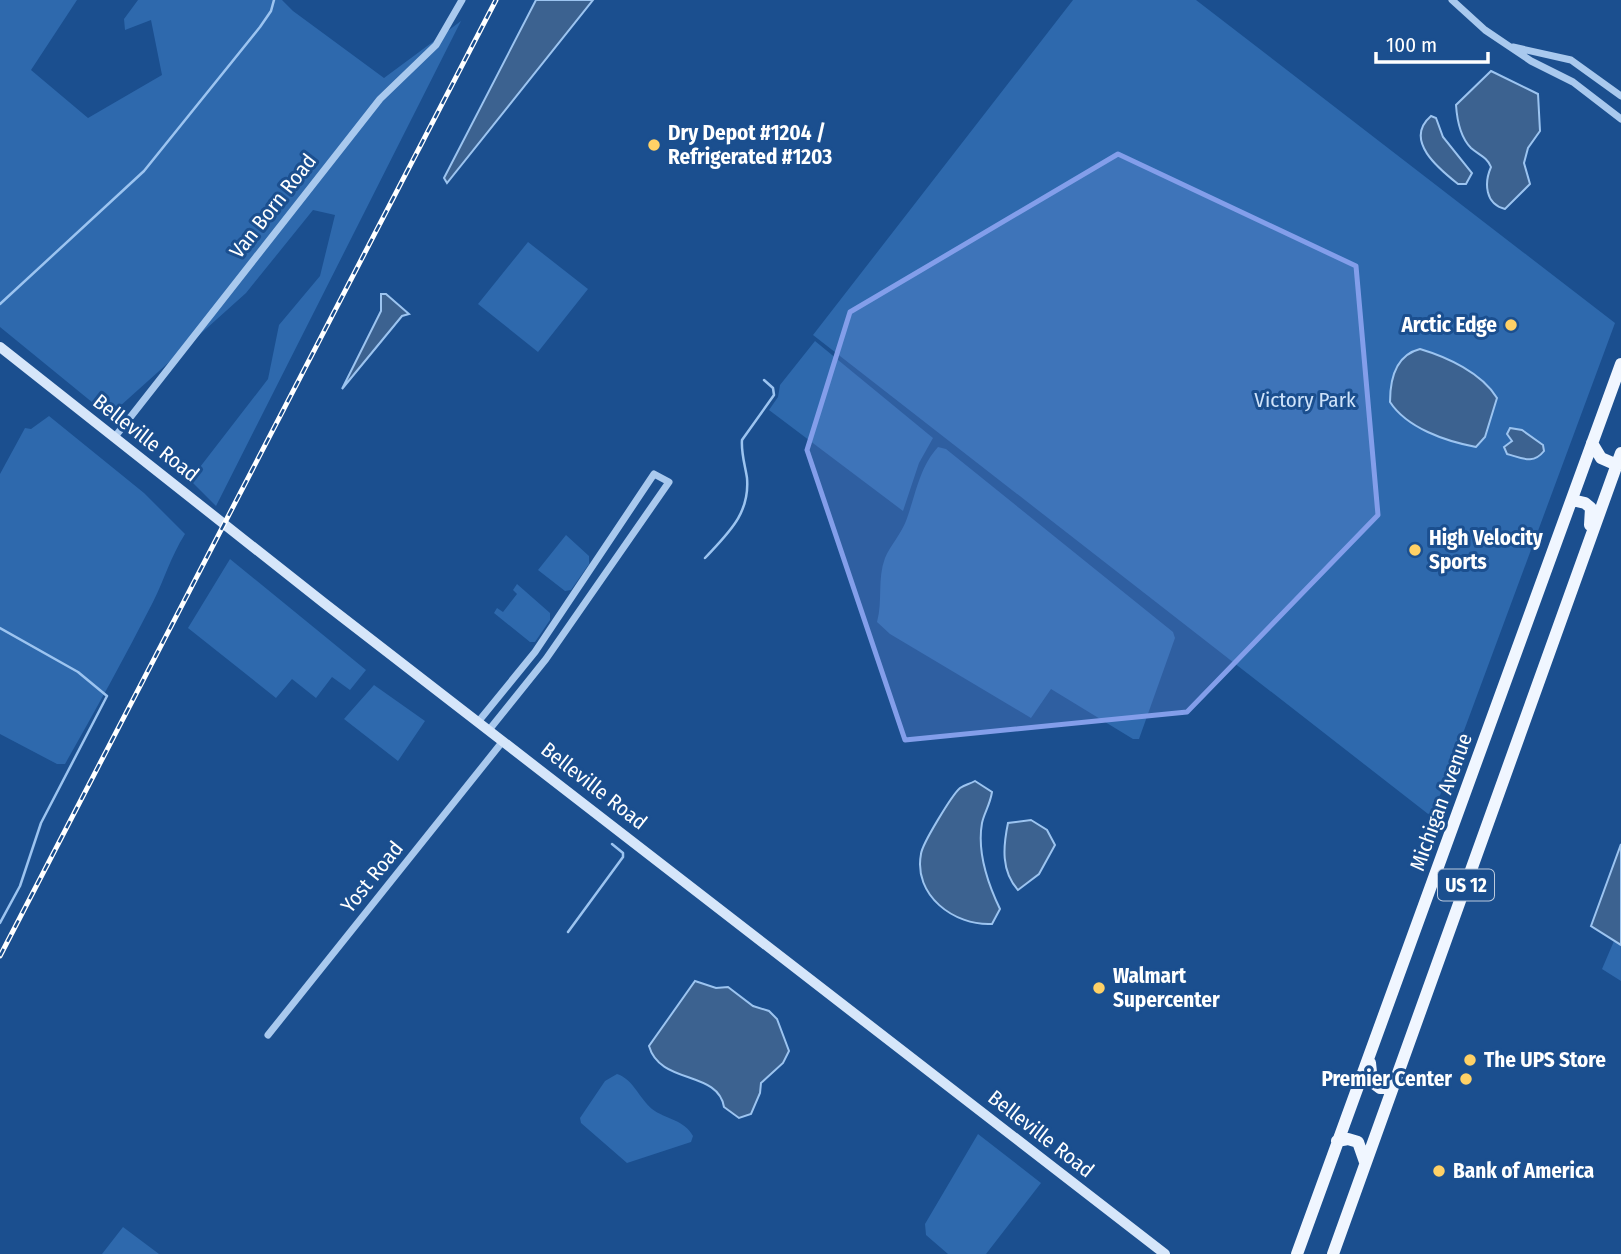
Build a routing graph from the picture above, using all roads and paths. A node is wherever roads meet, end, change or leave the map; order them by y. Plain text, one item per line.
1 (462, 0) edge
2 (1452, 0) edge
3 (1511, 47) junction
4 (1583, 66) junction
5 (1573, 82) junction
6 (1621, 96) edge
7 (1620, 117) edge
8 (0, 347) edge
9 (1621, 364) edge
10 (114, 438) junction
11 (1592, 443) junction
12 (1619, 459) edge
13 (1572, 500) junction
14 (604, 549) junction
15 (617, 558) junction
16 (1569, 600) junction
17 (564, 608) junction
18 (576, 616) junction
19 (535, 652) junction
20 (546, 659) junction
21 (478, 722) junction
22 (489, 730) junction
23 (503, 741) junction
24 (268, 1035) dead end
25 (1370, 1056) junction
26 (1391, 1088) junction
27 (1337, 1141) junction
28 (1366, 1163) junction
29 (1166, 1254) edge
30 (1297, 1254) edge
31 (1333, 1254) edge

1 - 10 street, Van Born Road
2 - 3 street
3 - 4 street
3 - 5 street
4 - 5 street
4 - 6 street
5 - 7 street
8 - 10 main road, Belleville Road
9 - 11 main road, Michigan Avenue / US 12
10 - 21 main road, Belleville Road
11 - 12 main road
11 - 13 main road, Michigan Avenue / US 12
12 - 16 main road, US 12
13 - 16 main road
13 - 25 main road, Michigan Avenue / US 12
14 - 15 street
14 - 15 street
14 - 17 street
15 - 18 street
16 - 26 main road, US 12
17 - 18 street
17 - 19 street
18 - 20 street
19 - 20 street
19 - 21 street
20 - 22 street
21 - 22 main road, Belleville Road
22 - 23 main road, Belleville Road
23 - 24 street, Yost Road
23 - 29 main road, Belleville Road
25 - 26 main road
25 - 27 main road, Michigan Avenue / US 12
26 - 28 main road, US 12
27 - 28 main road
27 - 30 main road, Michigan Avenue / US 12
28 - 31 main road, US 12

